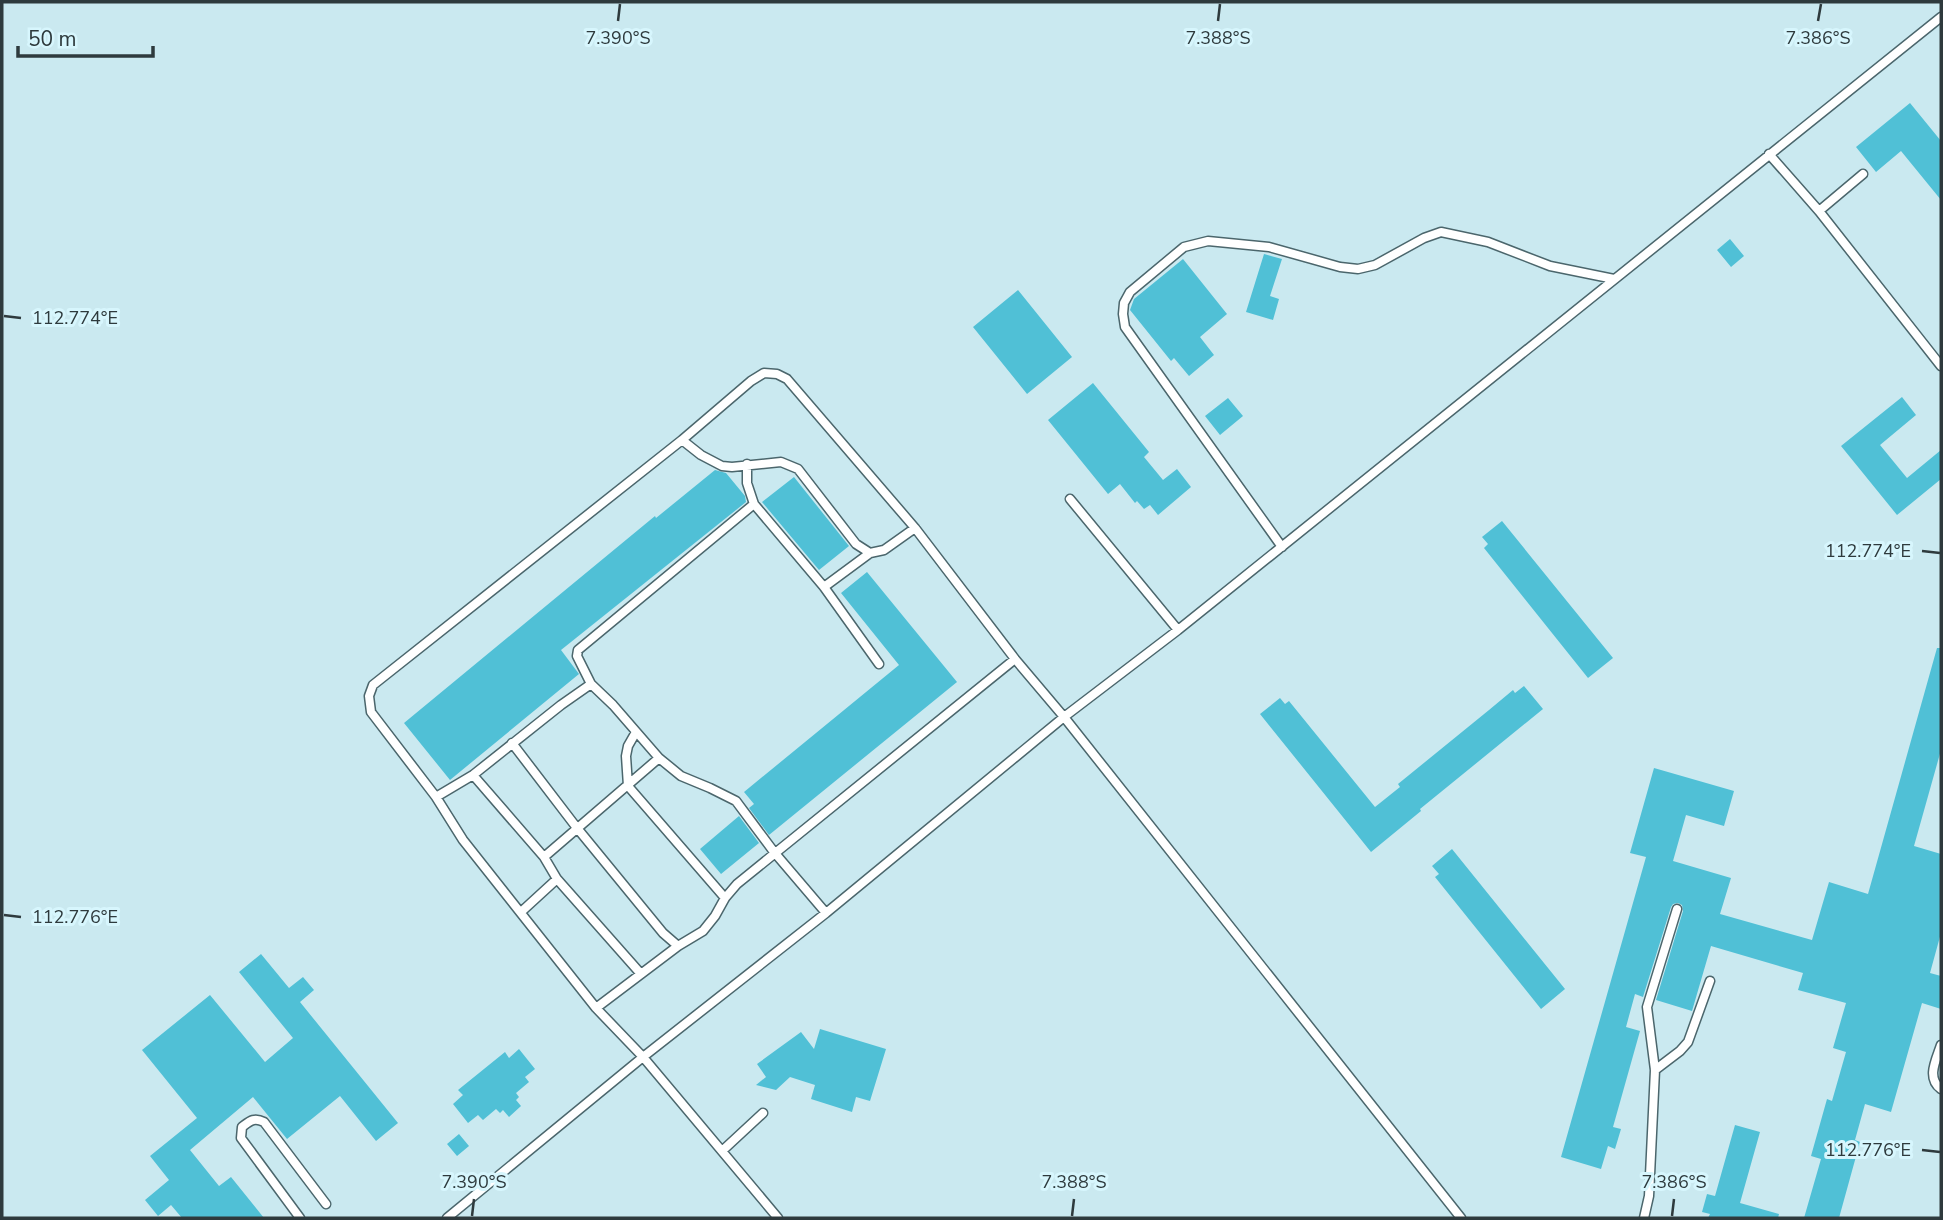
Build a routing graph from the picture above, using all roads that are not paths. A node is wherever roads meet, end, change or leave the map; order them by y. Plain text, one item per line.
1 (1941, 17) edge
2 (1769, 154) junction
3 (1864, 174) dead end
4 (1819, 211) junction
5 (1614, 279) junction
6 (1941, 366) edge
7 (682, 440) junction
8 (747, 464) junction
9 (1070, 499) dead end
10 (754, 504) junction
11 (915, 528) junction
12 (1282, 547) junction
13 (870, 553) junction
14 (824, 587) junction
15 (1178, 630) junction
16 (1015, 659) junction
17 (879, 664) dead end
18 (592, 684) junction
19 (1065, 717) junction
20 (636, 732) junction
21 (512, 743) junction
22 (659, 758) junction
23 (473, 775) junction
24 (628, 786) junction
25 (436, 797) junction
26 (577, 828) junction
27 (774, 852) junction
28 (544, 857) junction
29 (557, 879) junction
30 (725, 898) junction
31 (1677, 909) dead end
32 (522, 912) junction
33 (826, 913) junction
34 (678, 946) junction
35 (641, 974) junction
36 (1710, 981) dead end
37 (596, 1008) junction
38 (1941, 1045) edge
39 (643, 1057) junction
40 (1655, 1070) junction
41 (1941, 1089) edge
42 (763, 1112) dead end
43 (722, 1151) junction
44 (326, 1204) dead end
45 (300, 1218) edge
46 (447, 1218) edge
47 (778, 1218) edge
48 (1461, 1218) edge
49 (1644, 1218) edge

1 - 2 lane
2 - 4 lane
2 - 5 lane
3 - 4 lane
4 - 6 lane
5 - 12 lane
5 - 12 lane
7 - 8 lane
7 - 11 lane
7 - 25 lane
8 - 10 lane
8 - 13 lane
9 - 15 lane
10 - 14 lane
10 - 18 lane
11 - 13 lane
11 - 16 lane
12 - 15 lane
13 - 14 lane
14 - 17 lane
15 - 19 lane
16 - 19 lane
16 - 27 lane
18 - 20 lane
18 - 21 lane
19 - 33 lane
19 - 48 lane
20 - 22 lane
20 - 24 lane
21 - 23 lane
21 - 26 lane
22 - 24 lane
22 - 27 lane
23 - 25 lane
23 - 28 lane
24 - 26 lane
24 - 30 lane
25 - 32 lane
26 - 28 lane
26 - 34 lane
27 - 30 lane
27 - 33 lane
28 - 29 lane
29 - 32 lane
29 - 35 lane
30 - 34 lane
31 - 40 lane
32 - 37 lane
33 - 39 lane
34 - 35 lane
35 - 37 lane
36 - 40 lane
37 - 39 lane
38 - 41 lane
39 - 43 lane
39 - 46 lane
40 - 49 lane
42 - 43 lane
43 - 47 lane
44 - 45 lane

